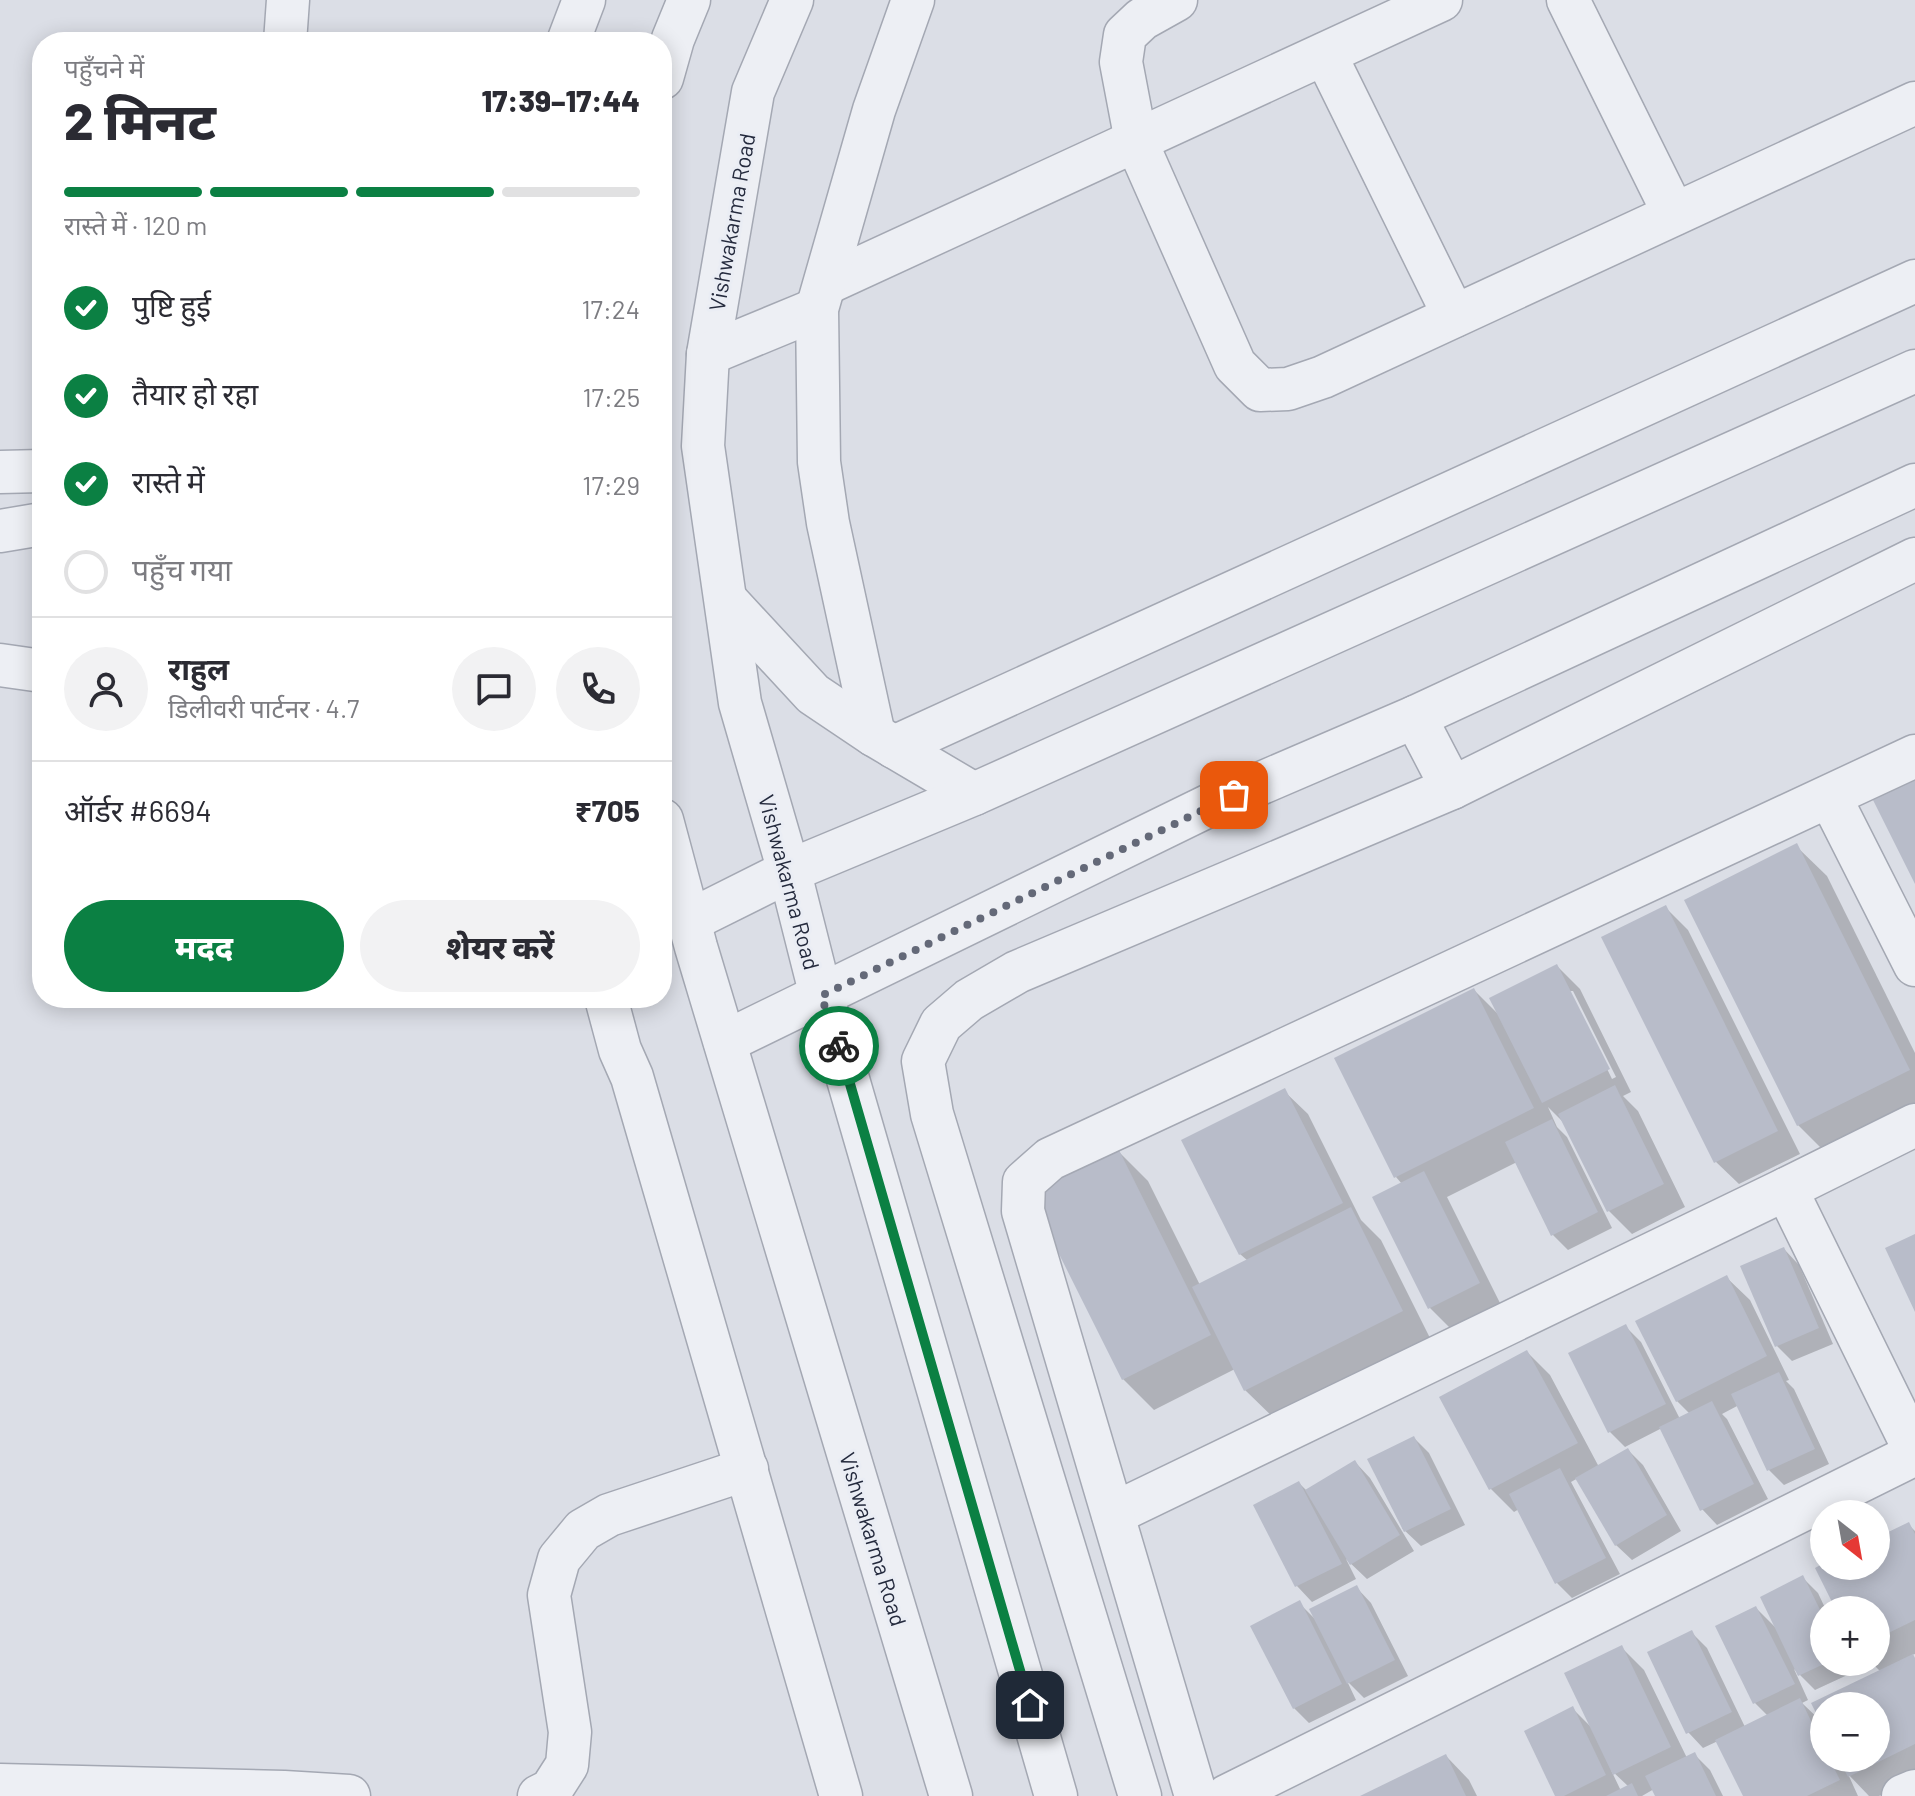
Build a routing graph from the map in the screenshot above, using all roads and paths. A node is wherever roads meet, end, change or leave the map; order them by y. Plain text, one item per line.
1 (288, 0) edge
2 (584, 0) edge
3 (689, 0) edge
4 (792, 0) edge
5 (913, 0) edge
6 (1176, 0) edge
7 (1441, 0) edge
8 (1568, 0) edge
9 (286, 32) edge
10 (572, 32) edge
11 (672, 43) edge
12 (1325, 54) junction
13 (1915, 103) edge
14 (1136, 141) junction
15 (1674, 214) junction
16 (1915, 281) edge
17 (821, 297) junction
18 (1454, 316) junction
19 (708, 354) junction
20 (1915, 371) edge
21 (32, 471) edge
22 (0, 472) edge
23 (1915, 485) edge
24 (32, 526) edge
25 (0, 531) edge
26 (1915, 559) edge
27 (726, 600) junction
28 (0, 665) edge
29 (32, 670) edge
30 (1415, 717) junction
31 (884, 741) junction
32 (1915, 756) edge
33 (1452, 788) junction
34 (974, 794) junction
35 (1830, 797) junction
36 (672, 857) edge
37 (789, 871) junction
38 (689, 921) junction
39 (1915, 965) edge
40 (821, 996) junction
41 (609, 1008) edge
42 (725, 1042) junction
43 (1915, 1125) edge
44 (1786, 1189) junction
45 (1915, 1452) edge
46 (747, 1469) junction
47 (1113, 1514) junction
48 (0, 1785) edge
49 (1915, 1791) edge
50 (349, 1796) edge
51 (539, 1796) edge
52 (841, 1796) edge
53 (951, 1796) edge
54 (1056, 1796) edge
55 (1140, 1796) edge
56 (1196, 1796) edge
57 (1227, 1796) edge
58 (1903, 1796) edge

1 - 9 street
2 - 10 street
3 - 11 street
4 - 19 street, Vishwakarma Road
5 - 17 street
6 - 14 street
7 - 12 street
8 - 15 street
12 - 14 street
12 - 18 street
13 - 15 street
14 - 17 street
14 - 18 street
15 - 18 street
16 - 31 street
17 - 19 street
17 - 31 street
19 - 27 street, Vishwakarma Road
20 - 34 street
21 - 22 street
23 - 30 street
24 - 25 street
26 - 33 street
27 - 31 street
27 - 37 street, Vishwakarma Road
28 - 29 street
30 - 33 street
30 - 40 street
31 - 34 street
32 - 35 street
33 - 55 street
34 - 37 street
35 - 39 street
35 - 47 street
36 - 38 street, Vishwakarma Road
37 - 38 street
37 - 40 street, Vishwakarma Road
38 - 42 street, Vishwakarma Road
40 - 42 street
40 - 54 street, Vishwakarma Road
41 - 46 street
42 - 53 street, Vishwakarma Road
43 - 44 street
44 - 45 street
44 - 47 street
45 - 57 street
46 - 51 street
46 - 52 street
47 - 56 street
48 - 50 street
49 - 58 street

